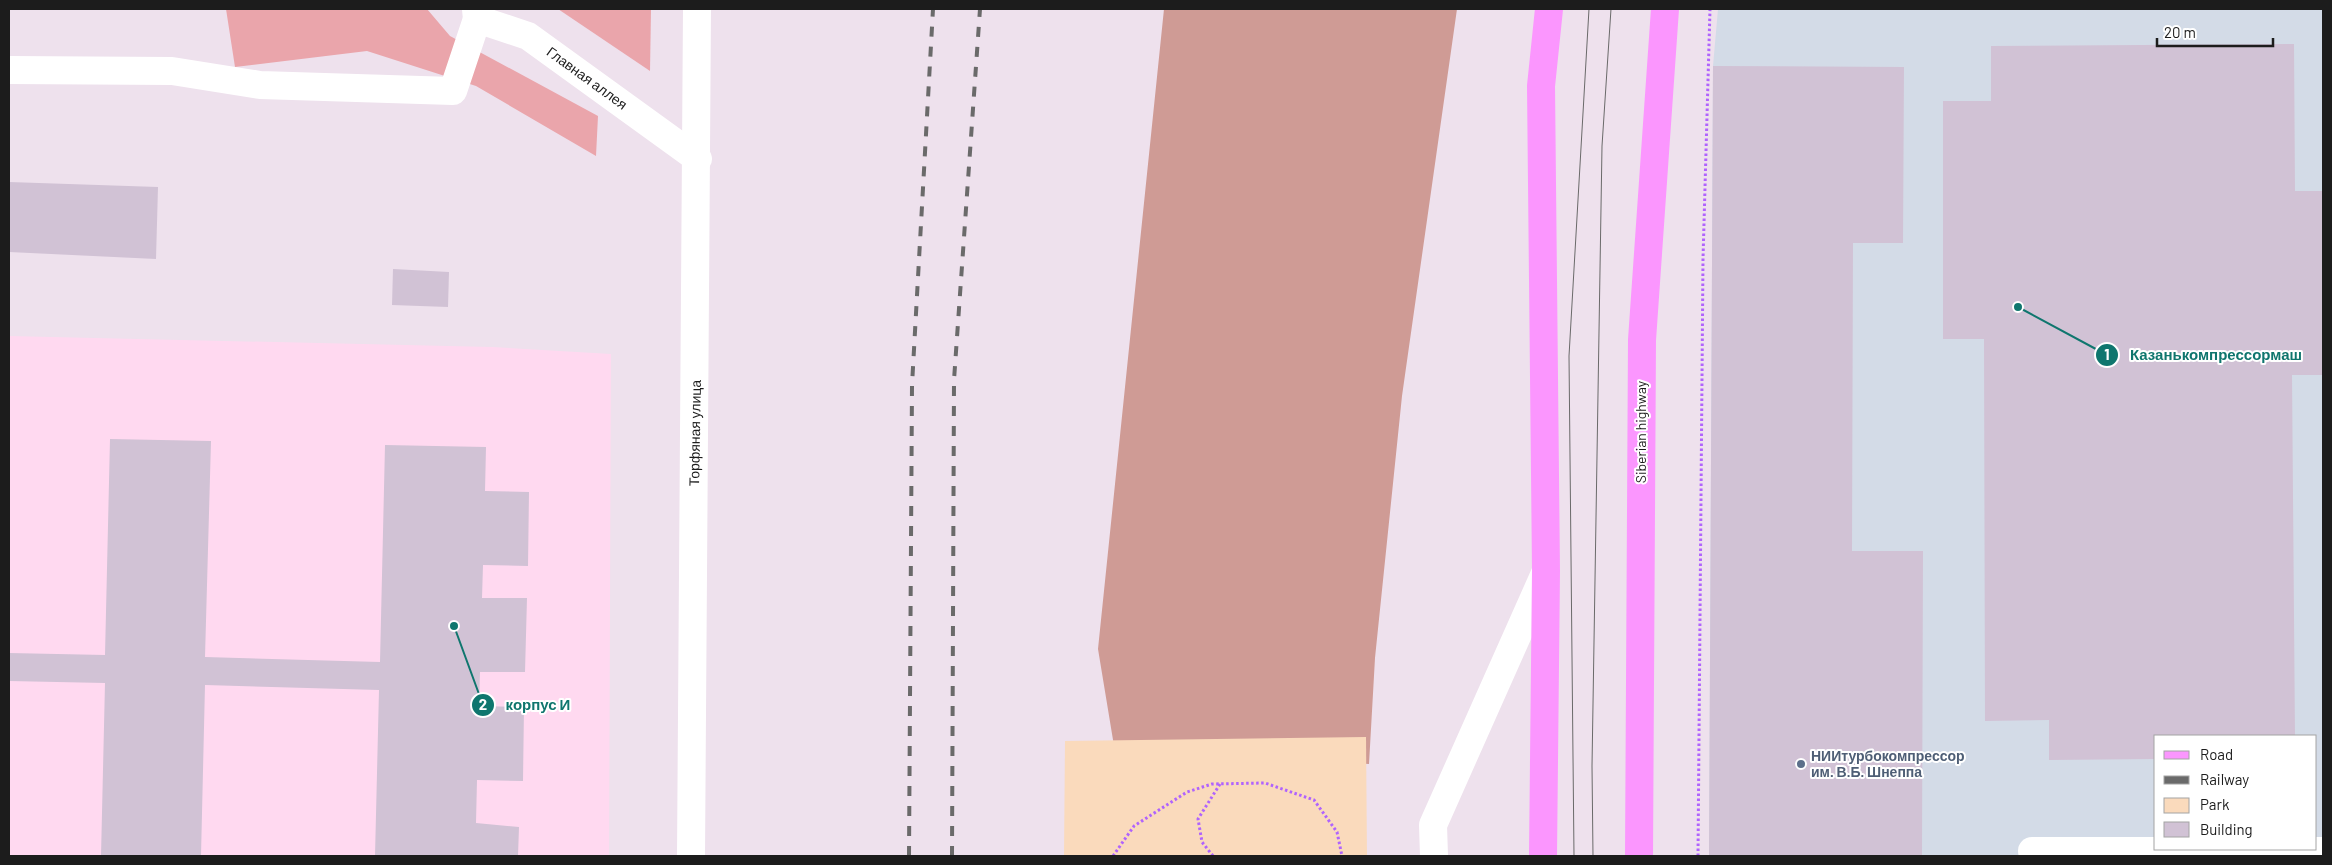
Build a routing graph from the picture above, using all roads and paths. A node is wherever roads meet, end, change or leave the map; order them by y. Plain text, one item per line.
1 (697, 9) edge
2 (1549, 9) edge
3 (1665, 9) edge
4 (1710, 9) edge
5 (476, 14) edge
6 (9, 70) edge
7 (698, 159) junction
8 (1546, 570) junction
9 (1220, 784) junction
10 (2032, 851) dead end
11 (2323, 851) edge
12 (691, 856) edge
13 (1113, 856) edge
14 (1213, 856) edge
15 (1342, 856) edge
16 (1434, 856) edge
17 (1543, 856) edge
18 (1639, 856) edge
19 (1698, 856) edge

1 - 7 street, Торфяная улица
2 - 8 main road
3 - 18 main road, Siberian highway
4 - 19 path
5 - 6 street
5 - 7 street, Главная аллея
7 - 12 street, Торфяная улица
8 - 16 street
8 - 17 main road
9 - 13 path
9 - 14 path
9 - 15 path
10 - 11 street

